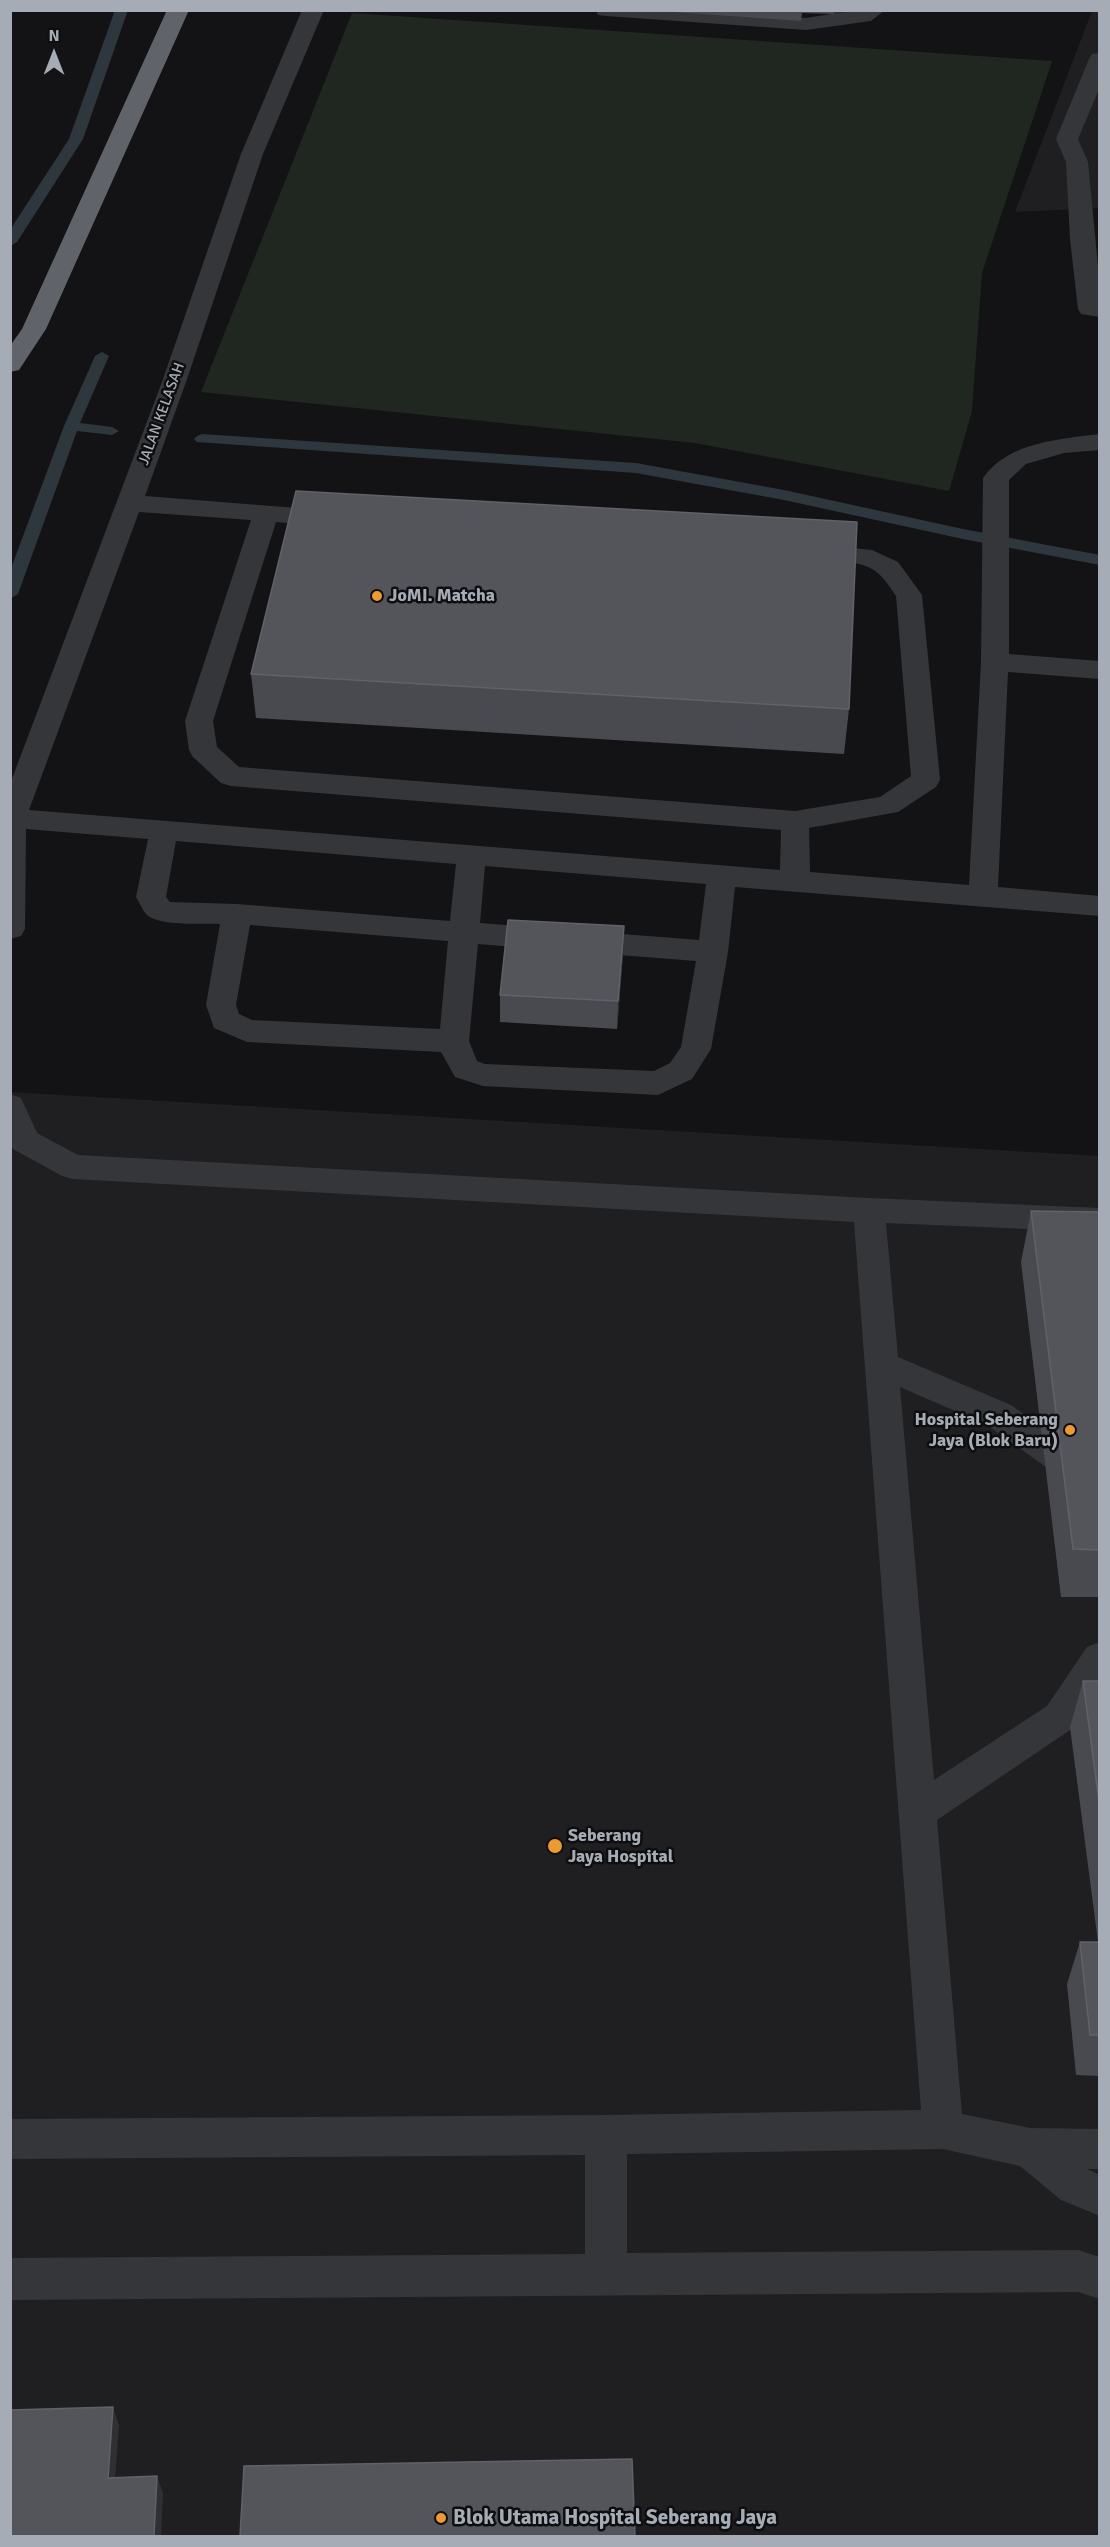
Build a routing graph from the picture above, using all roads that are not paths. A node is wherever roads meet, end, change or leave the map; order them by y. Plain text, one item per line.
1 (178, 10) edge
2 (313, 10) edge
3 (606, 10) edge
4 (875, 10) edge
5 (1098, 64) edge
6 (1088, 165) edge
7 (1091, 239) edge
8 (1100, 310) edge
9 (10, 364) edge
10 (1100, 442) edge
11 (130, 503) junction
12 (266, 514) junction
13 (361, 521) edge
14 (791, 551) edge
15 (995, 662) junction
16 (1100, 670) edge
17 (11, 818) edge
18 (795, 821) junction
19 (164, 830) junction
20 (471, 856) junction
21 (722, 876) junction
22 (795, 882) junction
23 (983, 897) junction
24 (1100, 906) edge
25 (237, 914) junction
26 (10, 929) edge
27 (464, 934) junction
28 (712, 952) junction
29 (454, 1041) junction
30 (10, 1106) edge
31 (868, 1210) junction
32 (1100, 1220) edge
33 (880, 1364) junction
34 (1085, 1497) edge
35 (1100, 1658) edge
36 (917, 1812) junction
37 (943, 2129) junction
38 (606, 2136) junction
39 (10, 2139) edge
40 (1030, 2148) junction
41 (1100, 2149) edge
42 (1100, 2196) edge
43 (606, 2275) junction
44 (1100, 2278) edge
45 (10, 2279) edge

1 - 9 highway
2 - 11 street, JALAN KELASAH
3 - 4 street
5 - 6 street
6 - 7 street
7 - 8 street
10 - 15 street
11 - 12 street
11 - 17 street, JALAN KELASAH
12 - 13 street
12 - 18 street
14 - 18 street
15 - 16 street
15 - 23 street
17 - 19 street
17 - 26 street, JALAN KELASAH
18 - 22 street
19 - 20 street
19 - 25 street
20 - 21 street
20 - 27 street
21 - 22 street
21 - 28 street
22 - 23 street
23 - 24 street
25 - 27 street
25 - 29 street
27 - 28 street
27 - 29 street
28 - 29 street
30 - 31 street
31 - 32 street
31 - 33 street
33 - 34 street
33 - 36 street
35 - 36 street
36 - 37 street
37 - 38 street
37 - 40 street
38 - 39 street
38 - 43 street
40 - 41 street
40 - 42 street
43 - 44 street
43 - 45 street

